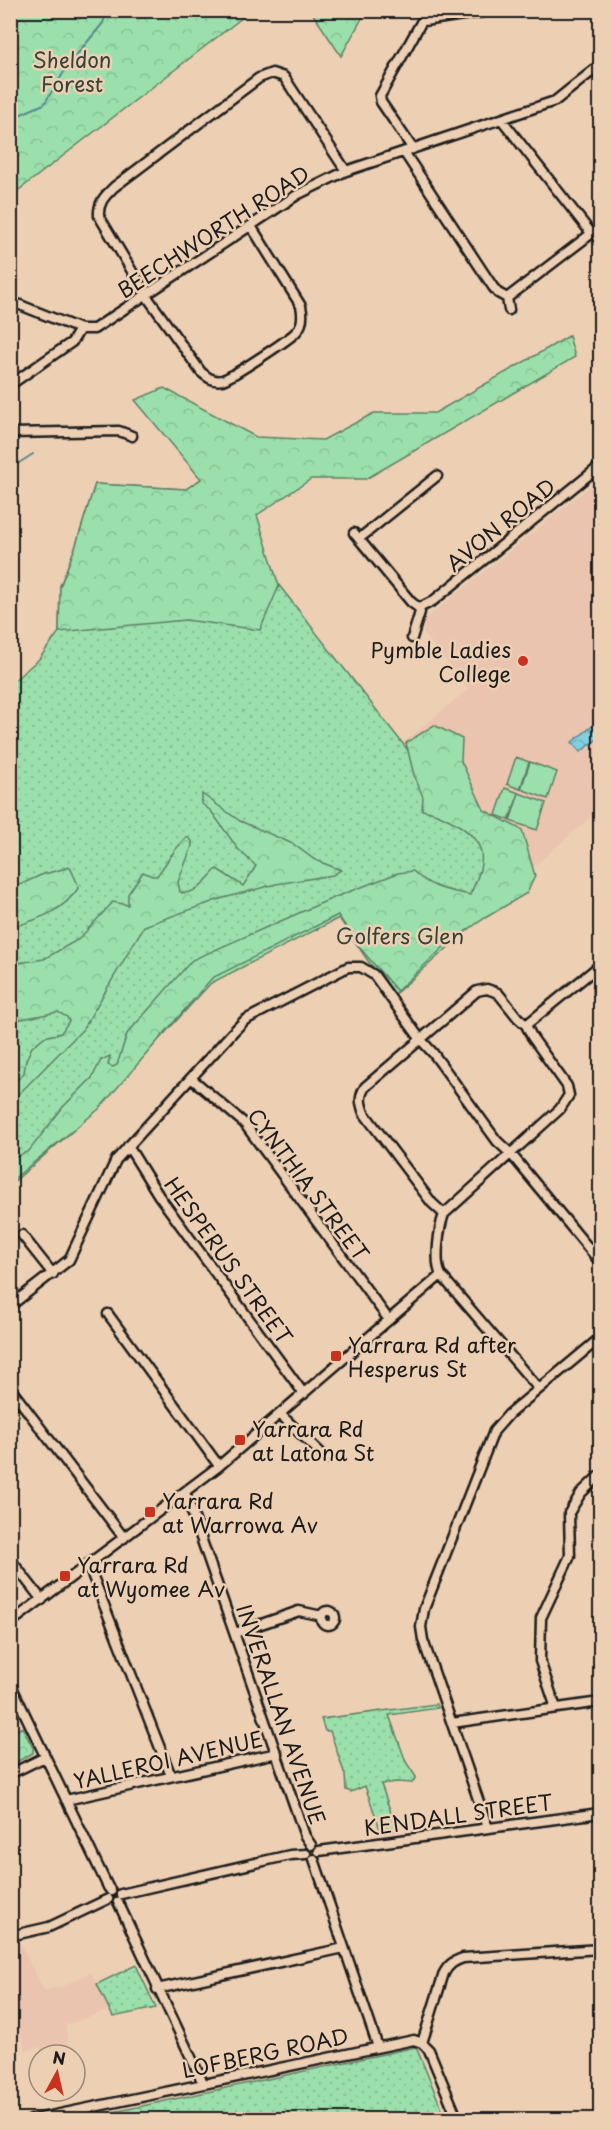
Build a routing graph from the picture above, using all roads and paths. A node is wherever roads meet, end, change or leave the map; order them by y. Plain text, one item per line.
1 (428, 10) edge
2 (496, 10) edge
3 (424, 21) junction
4 (600, 65) edge
5 (502, 120) junction
6 (413, 149) junction
7 (404, 152) junction
8 (346, 171) junction
9 (251, 226) junction
10 (600, 226) edge
11 (591, 233) junction
12 (146, 294) junction
13 (507, 298) junction
14 (10, 301) edge
15 (509, 310) dead end
16 (80, 329) junction
17 (10, 385) edge
18 (11, 433) edge
19 (132, 436) dead end
20 (10, 438) edge
21 (600, 466) edge
22 (437, 476) dead end
23 (419, 608) junction
24 (412, 638) dead end
25 (600, 965) edge
26 (526, 1025) junction
27 (421, 1040) junction
28 (191, 1078) junction
29 (128, 1146) junction
30 (510, 1154) junction
31 (444, 1214) junction
32 (22, 1235) dead end
33 (600, 1262) edge
34 (53, 1274) junction
35 (441, 1275) junction
36 (10, 1306) edge
37 (108, 1314) dead end
38 (389, 1320) junction
39 (600, 1340) edge
40 (10, 1388) edge
41 (539, 1389) junction
42 (304, 1394) junction
43 (281, 1415) junction
44 (326, 1458) dead end
45 (219, 1466) junction
46 (600, 1475) edge
47 (185, 1491) junction
48 (124, 1538) junction
49 (10, 1559) edge
50 (88, 1564) junction
51 (42, 1600) junction
52 (322, 1616) dead end
53 (10, 1623) edge
54 (235, 1633) junction
55 (10, 1683) edge
56 (600, 1702) edge
57 (555, 1708) junction
58 (452, 1723) junction
59 (277, 1753) junction
60 (45, 1757) junction
61 (10, 1774) edge
62 (171, 1776) junction
63 (66, 1800) junction
64 (600, 1813) edge
65 (488, 1828) junction
66 (313, 1854) junction
67 (110, 1895) junction
68 (119, 1898) junction
69 (10, 1936) edge
70 (344, 1948) junction
71 (600, 1949) edge
72 (157, 1989) junction
73 (422, 2043) junction
74 (378, 2047) junction
75 (203, 2083) junction
76 (31, 2120) edge
77 (458, 2120) edge

1 - 3 street
2 - 3 street
3 - 6 street
4 - 5 street, BEECHWORTH ROAD
5 - 6 street, BEECHWORTH ROAD
5 - 11 street
6 - 7 street, BEECHWORTH ROAD
7 - 8 street, BEECHWORTH ROAD
7 - 13 street
8 - 9 street, BEECHWORTH ROAD
8 - 12 street
9 - 12 street, BEECHWORTH ROAD
9 - 12 street
10 - 11 street
11 - 13 street
12 - 16 street, BEECHWORTH ROAD
13 - 15 street
14 - 16 street
16 - 17 street
18 - 19 street
18 - 20 street
21 - 23 street, AVON ROAD
22 - 23 street
23 - 24 street
25 - 26 street
26 - 27 street
26 - 30 street
27 - 28 street
27 - 30 street
27 - 31 street
28 - 29 street
28 - 38 street, CYNTHIA STREET
29 - 34 street
29 - 42 street, HESPERUS STREET
30 - 31 street
30 - 33 street
31 - 35 street
32 - 34 street
34 - 36 street
35 - 38 street
35 - 41 street
37 - 45 street
38 - 42 street
39 - 41 street
40 - 48 street
41 - 58 street
42 - 43 street
43 - 44 street
43 - 45 street
45 - 47 street
46 - 57 street
47 - 48 street
47 - 54 street, INVERALLAN AVENUE
48 - 50 street
49 - 51 street
50 - 51 street
50 - 62 street
51 - 53 street
52 - 54 street
54 - 59 street, INVERALLAN AVENUE
55 - 60 street
56 - 57 street
57 - 58 street
58 - 65 street
59 - 62 street, YALLEROI AVENUE
59 - 66 street, INVERALLAN AVENUE
60 - 61 street
60 - 63 street
62 - 63 street, YALLEROI AVENUE
63 - 67 street
64 - 65 street, KENDALL STREET
65 - 66 street, KENDALL STREET
66 - 68 street, KENDALL STREET
66 - 70 street, INVERALLAN AVENUE
67 - 68 street
67 - 69 street
68 - 72 street
70 - 72 street
70 - 74 street, INVERALLAN AVENUE
71 - 73 street
72 - 75 street
73 - 74 street, LOFBERG ROAD
73 - 77 street
74 - 75 street, LOFBERG ROAD
75 - 76 street, LOFBERG ROAD

